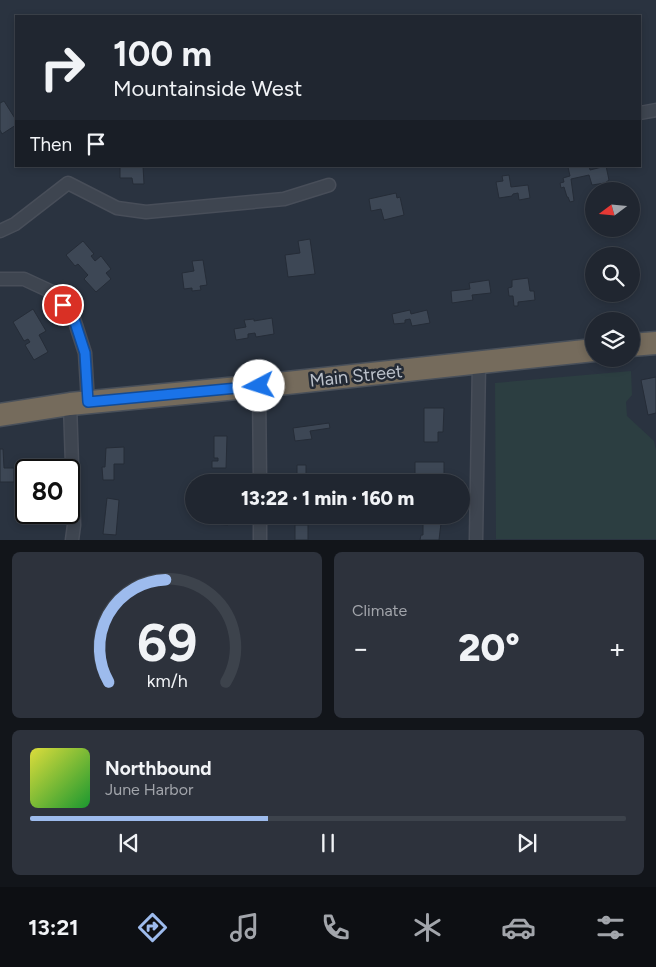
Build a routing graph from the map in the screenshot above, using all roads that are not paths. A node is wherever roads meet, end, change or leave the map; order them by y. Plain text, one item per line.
1 (656, 110) edge
2 (641, 113) edge
3 (329, 185) dead end
4 (0, 231) edge
5 (0, 279) edge
6 (656, 343) edge
7 (640, 344) edge
8 (585, 351) edge
9 (478, 363) junction
10 (259, 386) junction
11 (79, 403) junction
12 (0, 415) edge
13 (260, 474) edge
14 (260, 524) edge
15 (72, 540) edge
16 (260, 540) edge
17 (476, 540) edge

1 - 2 street
3 - 4 street
5 - 11 street
6 - 7 highway
8 - 9 highway, Main Street
9 - 10 highway, Main Street
9 - 17 street
10 - 11 highway, Main Street
10 - 13 street
11 - 12 highway, Main Street
11 - 15 street
14 - 16 street

